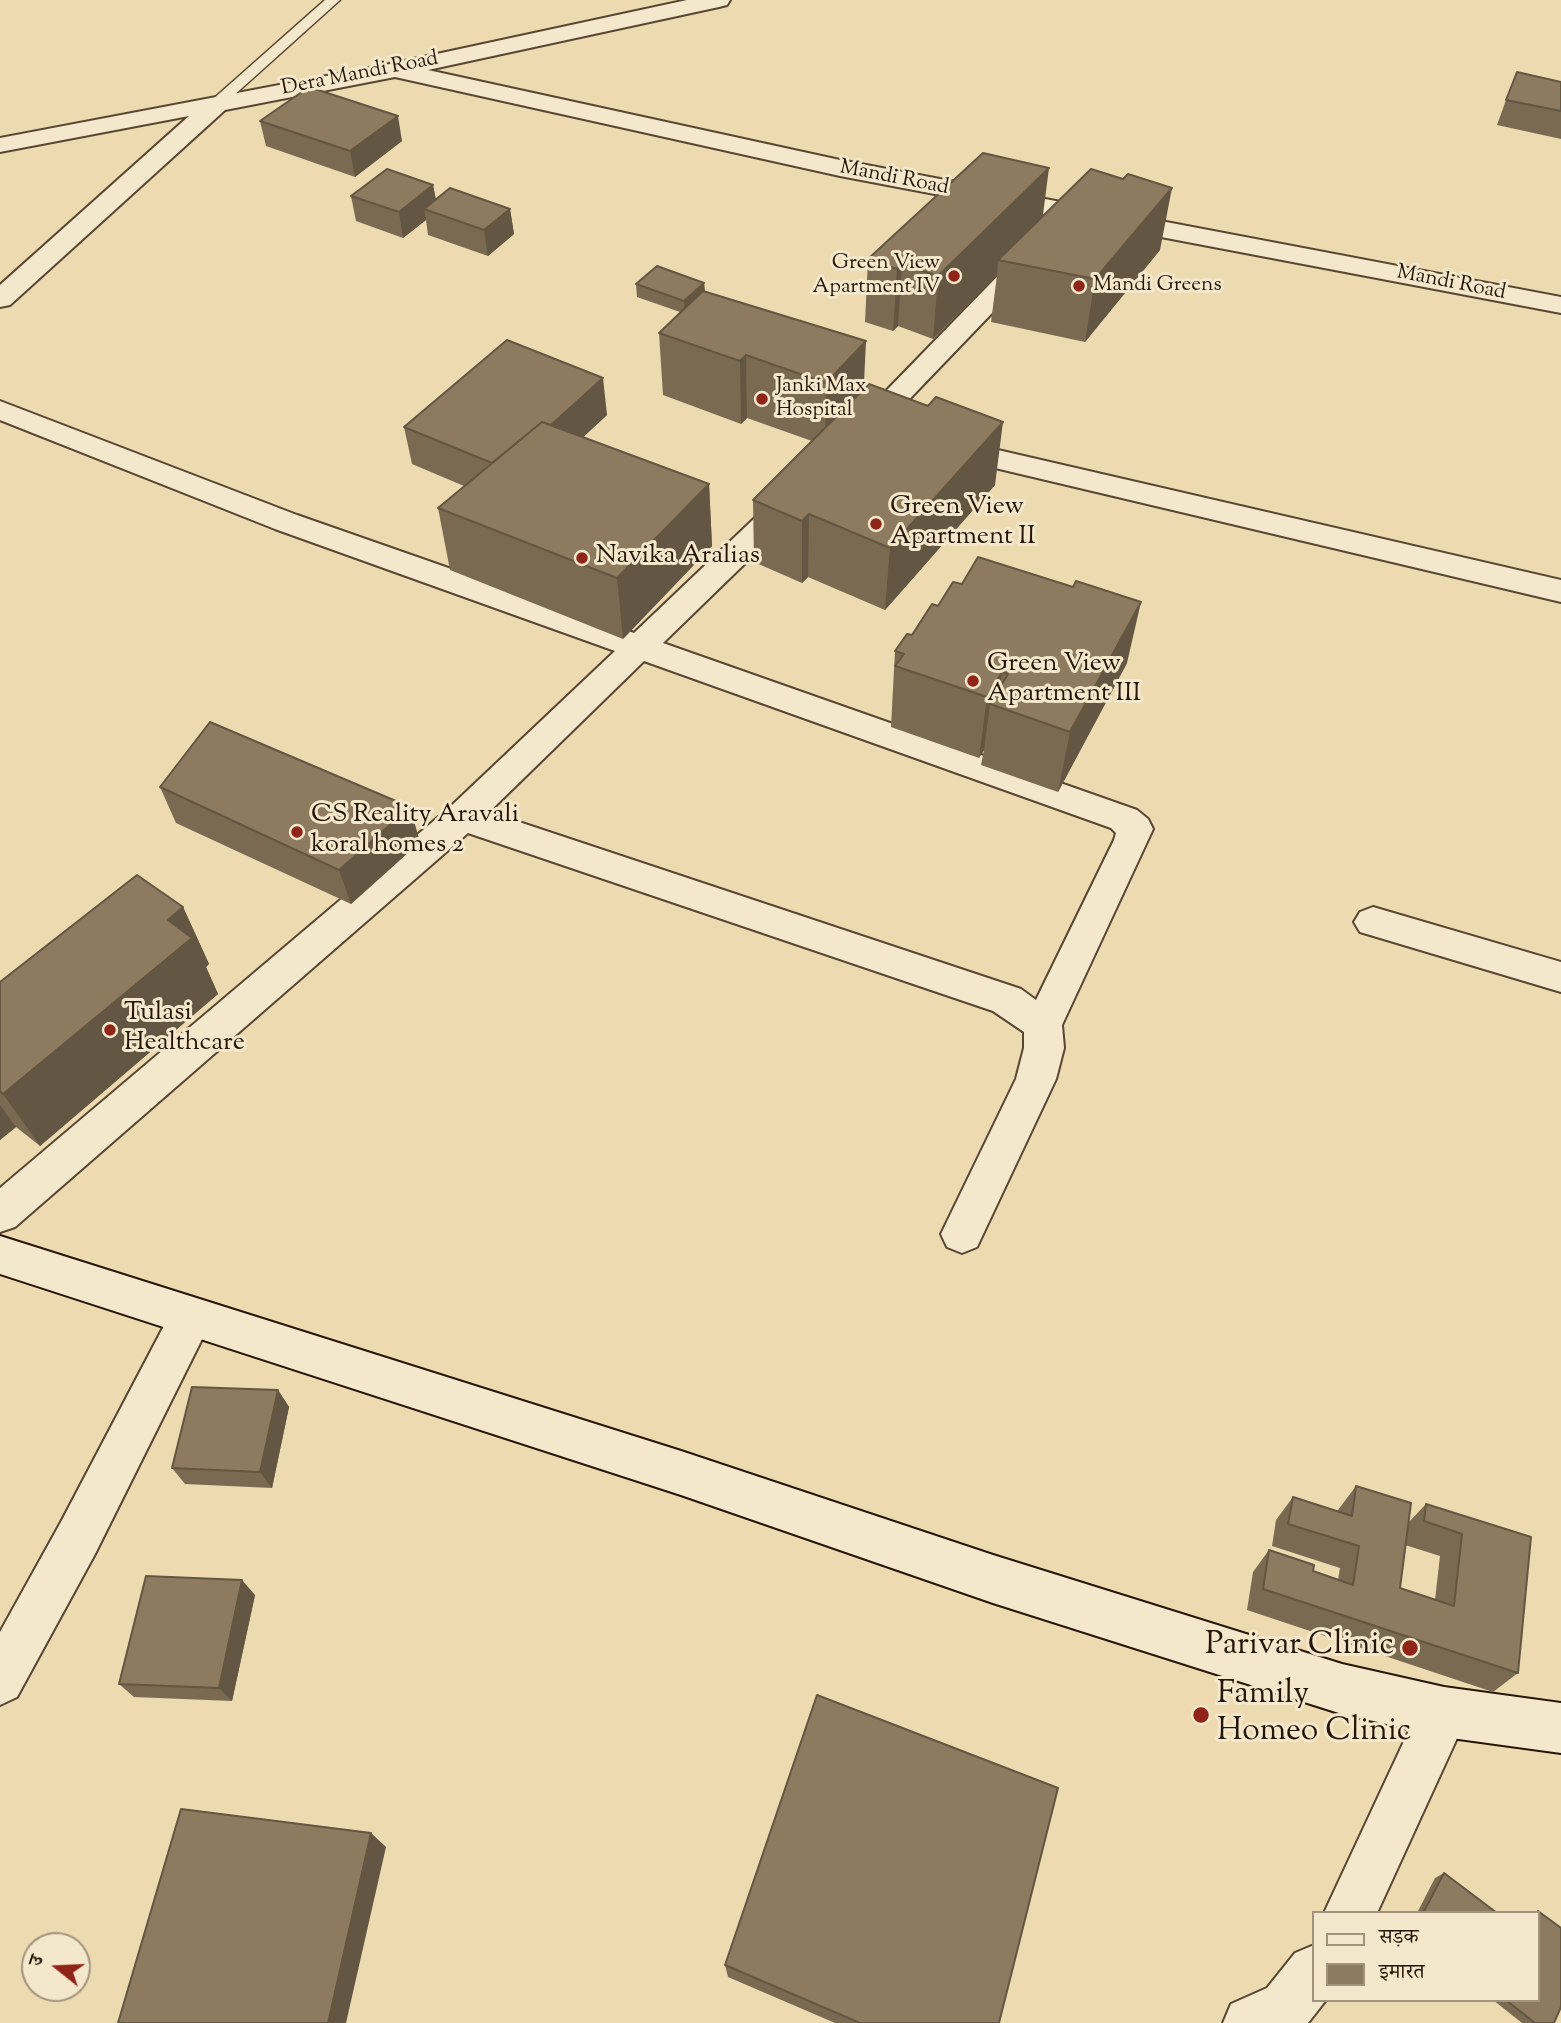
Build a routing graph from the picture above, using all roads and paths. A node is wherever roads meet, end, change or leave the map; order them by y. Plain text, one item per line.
1 (333, 0) edge
2 (719, 0) edge
3 (395, 69) junction
4 (217, 103) junction
5 (0, 145) edge
6 (1072, 214) junction
7 (0, 299) edge
8 (1561, 305) edge
9 (0, 410) edge
10 (893, 434) junction
11 (1561, 591) edge
12 (641, 648) junction
13 (462, 817) junction
14 (1373, 922) dead end
15 (1561, 976) edge
16 (1043, 1025) junction
17 (0, 1214) edge
18 (962, 1234) dead end
19 (0, 1255) edge
20 (191, 1317) junction
21 (0, 1680) edge
22 (1444, 1712) junction
23 (1561, 1728) edge
24 (1351, 1911) edge
25 (1312, 1974) edge
26 (1250, 2023) edge

1 - 4 lane
2 - 3 street, Dera Mandi Road
3 - 4 street, Dera Mandi Road
3 - 6 street, Mandi Road
4 - 5 street, Dera Mandi Road
4 - 7 street
6 - 8 street, Mandi Road
6 - 10 street
9 - 12 street
10 - 11 street
10 - 12 street
12 - 13 street
12 - 16 street
13 - 16 street
13 - 17 street
14 - 15 street
16 - 18 street
19 - 20 street
20 - 21 street
20 - 22 street
22 - 23 street
22 - 24 street
25 - 26 street

